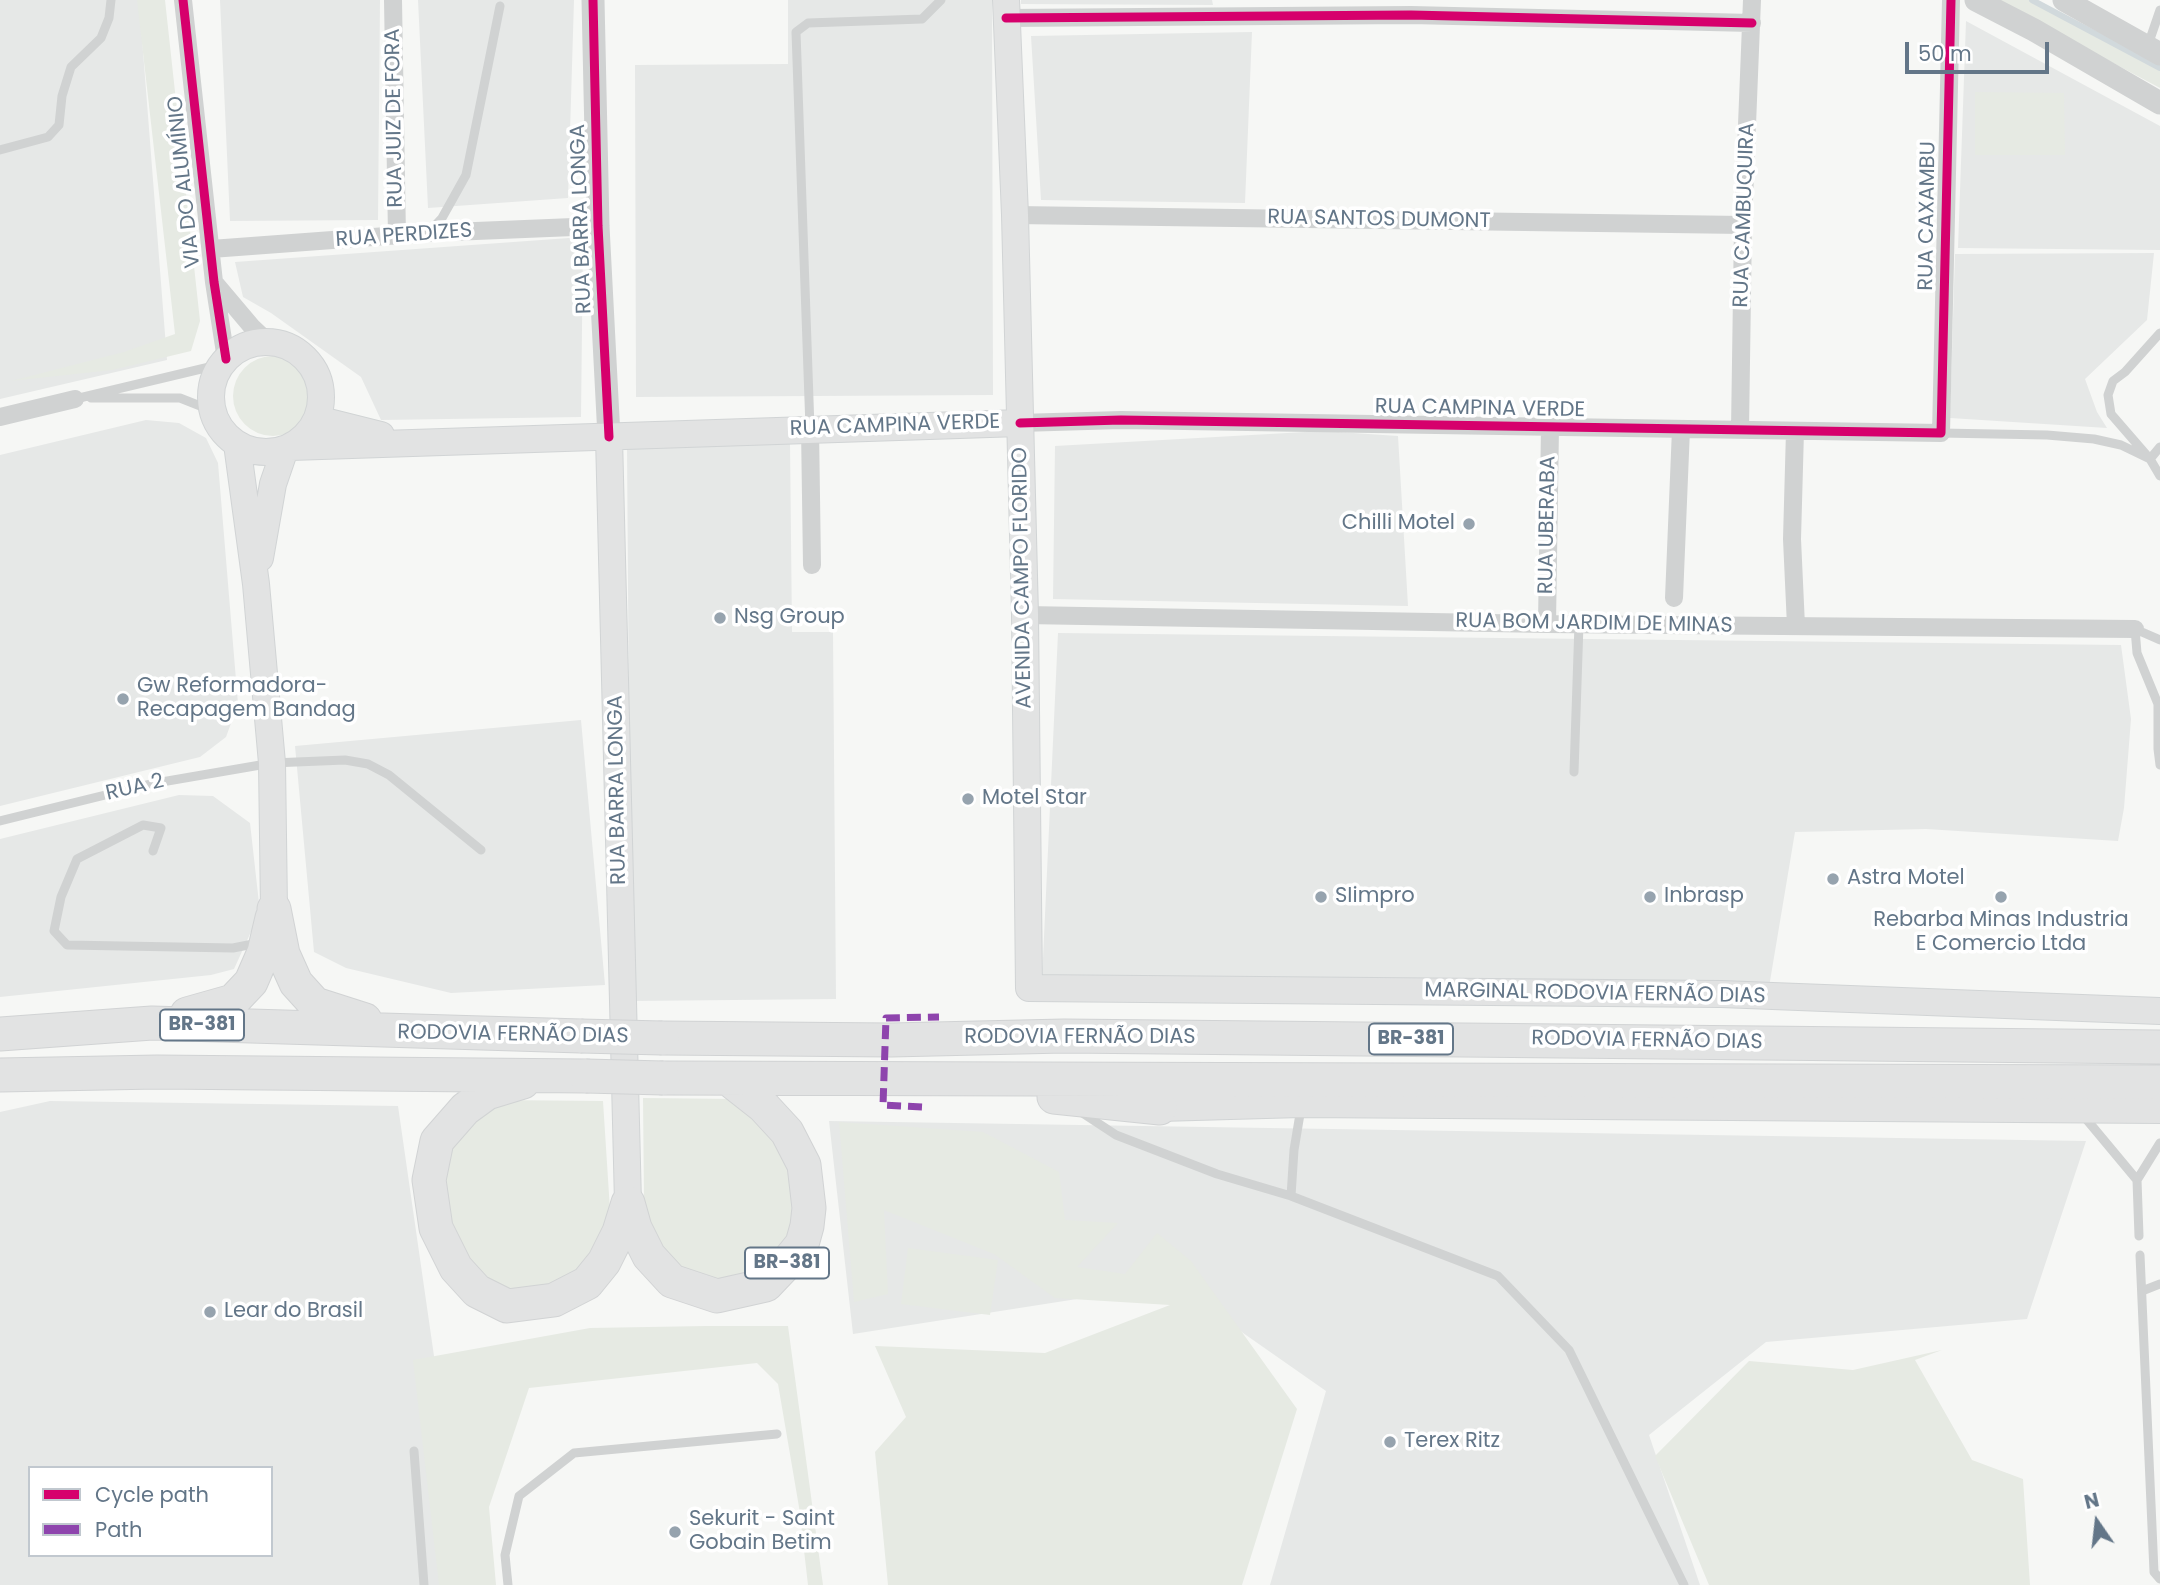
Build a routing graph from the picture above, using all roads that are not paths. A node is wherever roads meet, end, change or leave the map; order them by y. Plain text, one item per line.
1 (111, 0) edge
2 (183, 0) edge
3 (393, 0) edge
4 (593, 0) edge
5 (941, 0) edge
6 (1752, 0) edge
7 (1951, 0) edge
8 (1976, 0) edge
9 (2064, 0) edge
10 (500, 6) dead end
11 (1411, 7) edge
12 (1213, 8) edge
13 (1006, 9) edge
14 (2160, 10) edge
15 (1752, 23) junction
16 (2154, 50) edge
17 (2160, 103) edge
18 (0, 150) edge
19 (1015, 215) junction
20 (1743, 225) junction
21 (598, 226) junction
22 (427, 233) junction
23 (397, 236) junction
24 (211, 249) junction
25 (214, 282) junction
26 (2160, 333) edge
27 (268, 342) junction
28 (224, 362) junction
29 (75, 399) junction
30 (212, 411) junction
31 (0, 417) edge
32 (317, 419) junction
33 (1020, 423) junction
34 (1550, 427) junction
35 (810, 428) junction
36 (1681, 429) junction
37 (1740, 430) junction
38 (1795, 431) junction
39 (1941, 433) junction
40 (609, 437) junction
41 (435, 441) junction
42 (237, 444) junction
43 (2160, 447) edge
44 (288, 448) junction
45 (2150, 459) junction
46 (2160, 476) edge
47 (812, 565) dead end
48 (256, 584) junction
49 (1674, 598) dead end
50 (1025, 615) junction
51 (1547, 624) junction
52 (1579, 624) junction
53 (1796, 626) junction
54 (2135, 629) junction
55 (2160, 640) edge
56 (272, 763) junction
57 (2160, 765) edge
58 (1574, 772) dead end
59 (0, 821) edge
60 (481, 850) dead end
61 (153, 851) dead end
62 (274, 909) junction
63 (267, 941) junction
64 (1029, 988) joint
65 (2160, 1011) edge
66 (152, 1023) junction
67 (404, 1032) junction
68 (0, 1034) edge
69 (2160, 1047) edge
70 (157, 1072) junction
71 (0, 1075) edge
72 (546, 1075) junction
73 (980, 1078) junction
74 (730, 1080) junction
75 (2160, 1082) edge
76 (1065, 1098) junction
77 (0, 1099) edge
78 (1301, 1104) junction
79 (1160, 1108) joint
80 (2078, 1110) junction
81 (2160, 1110) edge
82 (2160, 1143) edge
83 (2137, 1180) junction
84 (1291, 1196) junction
85 (628, 1203) junction
86 (2139, 1236) dead end
87 (2140, 1255) dead end
88 (2160, 1284) edge
89 (2142, 1291) junction
90 (777, 1434) dead end
91 (414, 1451) dead end
92 (2160, 1579) edge
93 (424, 1585) edge
94 (508, 1585) edge
95 (1684, 1585) edge

1 - 18 lane
2 - 24 street, VIA DO ALUMÍNIO
3 - 23 street, RUA JUIZ DE FORA
4 - 21 street, RUA BARRA LONGA
5 - 35 lane
6 - 15 street, RUA CAMBUQUIRA
7 - 39 street, RUA CAXAMBU
8 - 17 street
9 - 16 street
10 - 22 lane
11 - 12 street
11 - 15 street
12 - 13 street
13 - 19 main road, AVENIDA CAMPO FLORIDO
14 - 16 lane
15 - 20 street, RUA CAMBUQUIRA
19 - 20 street, RUA SANTOS DUMONT
19 - 33 main road, AVENIDA CAMPO FLORIDO
20 - 37 street, RUA CAMBUQUIRA
21 - 22 street, RUA PERDIZES
21 - 40 street, RUA BARRA LONGA
22 - 23 street, RUA PERDIZES
23 - 24 street, RUA PERDIZES
24 - 25 street, VIA DO ALUMÍNIO
25 - 27 street, VIA DO ALUMÍNIO
25 - 28 street, VIA DO ALUMÍNIO
26 - 45 lane
27 - 28 main road
27 - 32 main road
28 - 29 lane
28 - 30 main road
29 - 30 lane
29 - 31 street
30 - 42 main road
32 - 41 main road, RUA CAMPINA VERDE
32 - 44 main road
33 - 34 street, RUA CAMPINA VERDE
33 - 35 main road, RUA CAMPINA VERDE
33 - 50 main road, AVENIDA CAMPO FLORIDO
34 - 36 street, RUA CAMPINA VERDE
34 - 51 street, RUA UBERABA
35 - 40 main road, RUA CAMPINA VERDE
35 - 47 street
36 - 37 street, RUA CAMPINA VERDE
36 - 49 street
37 - 38 street, RUA CAMPINA VERDE
38 - 39 street, RUA CAMPINA VERDE
38 - 53 street
39 - 45 lane, RUA CAMPINA VERDE
40 - 41 main road, RUA CAMPINA VERDE
40 - 85 main road, RUA BARRA LONGA
41 - 44 main road, RUA CAMPINA VERDE
42 - 44 main road
42 - 48 main road
43 - 45 lane
44 - 48 main road
45 - 46 lane
48 - 56 main road
50 - 51 street, RUA BOM JARDIM DE MINAS
50 - 64 main road, AVENIDA CAMPO FLORIDO
51 - 52 street, RUA BOM JARDIM DE MINAS
52 - 53 street, RUA BOM JARDIM DE MINAS
52 - 58 lane
53 - 54 street, RUA BOM JARDIM DE MINAS
54 - 55 lane, RUA BOM JARDIM DE MINAS
54 - 57 lane
56 - 59 lane, RUA 2
56 - 60 lane, RUA 2
56 - 62 main road
61 - 63 lane
62 - 63 highway
62 - 67 highway
63 - 66 highway
64 - 65 main road, MARGINAL RODOVIA FERNÃO DIAS
66 - 67 highway, RODOVIA FERNÃO DIAS / BR-381
66 - 68 highway, RODOVIA FERNÃO DIAS / BR-381
67 - 69 highway, RODOVIA FERNÃO DIAS / BR-381, bridge
70 - 71 highway, RODOVIA FERNÃO DIAS / BR-381
70 - 72 highway, RODOVIA FERNÃO DIAS / BR-381
70 - 77 highway, BR-381
72 - 74 highway, RODOVIA FERNÃO DIAS / BR-381, bridge
72 - 85 highway
73 - 74 highway, RODOVIA FERNÃO DIAS / BR-381
73 - 75 highway, RODOVIA FERNÃO DIAS / BR-381
73 - 76 highway, BR-381
74 - 85 highway, BR-381
76 - 79 highway, BR-381
76 - 84 lane
78 - 79 main road, BR-381
78 - 80 main road, BR-381
78 - 84 lane
80 - 81 main road, BR-381
80 - 83 lane
82 - 83 lane
83 - 86 lane
84 - 95 lane
87 - 89 lane
88 - 89 lane
89 - 92 lane
90 - 94 lane
91 - 93 lane

